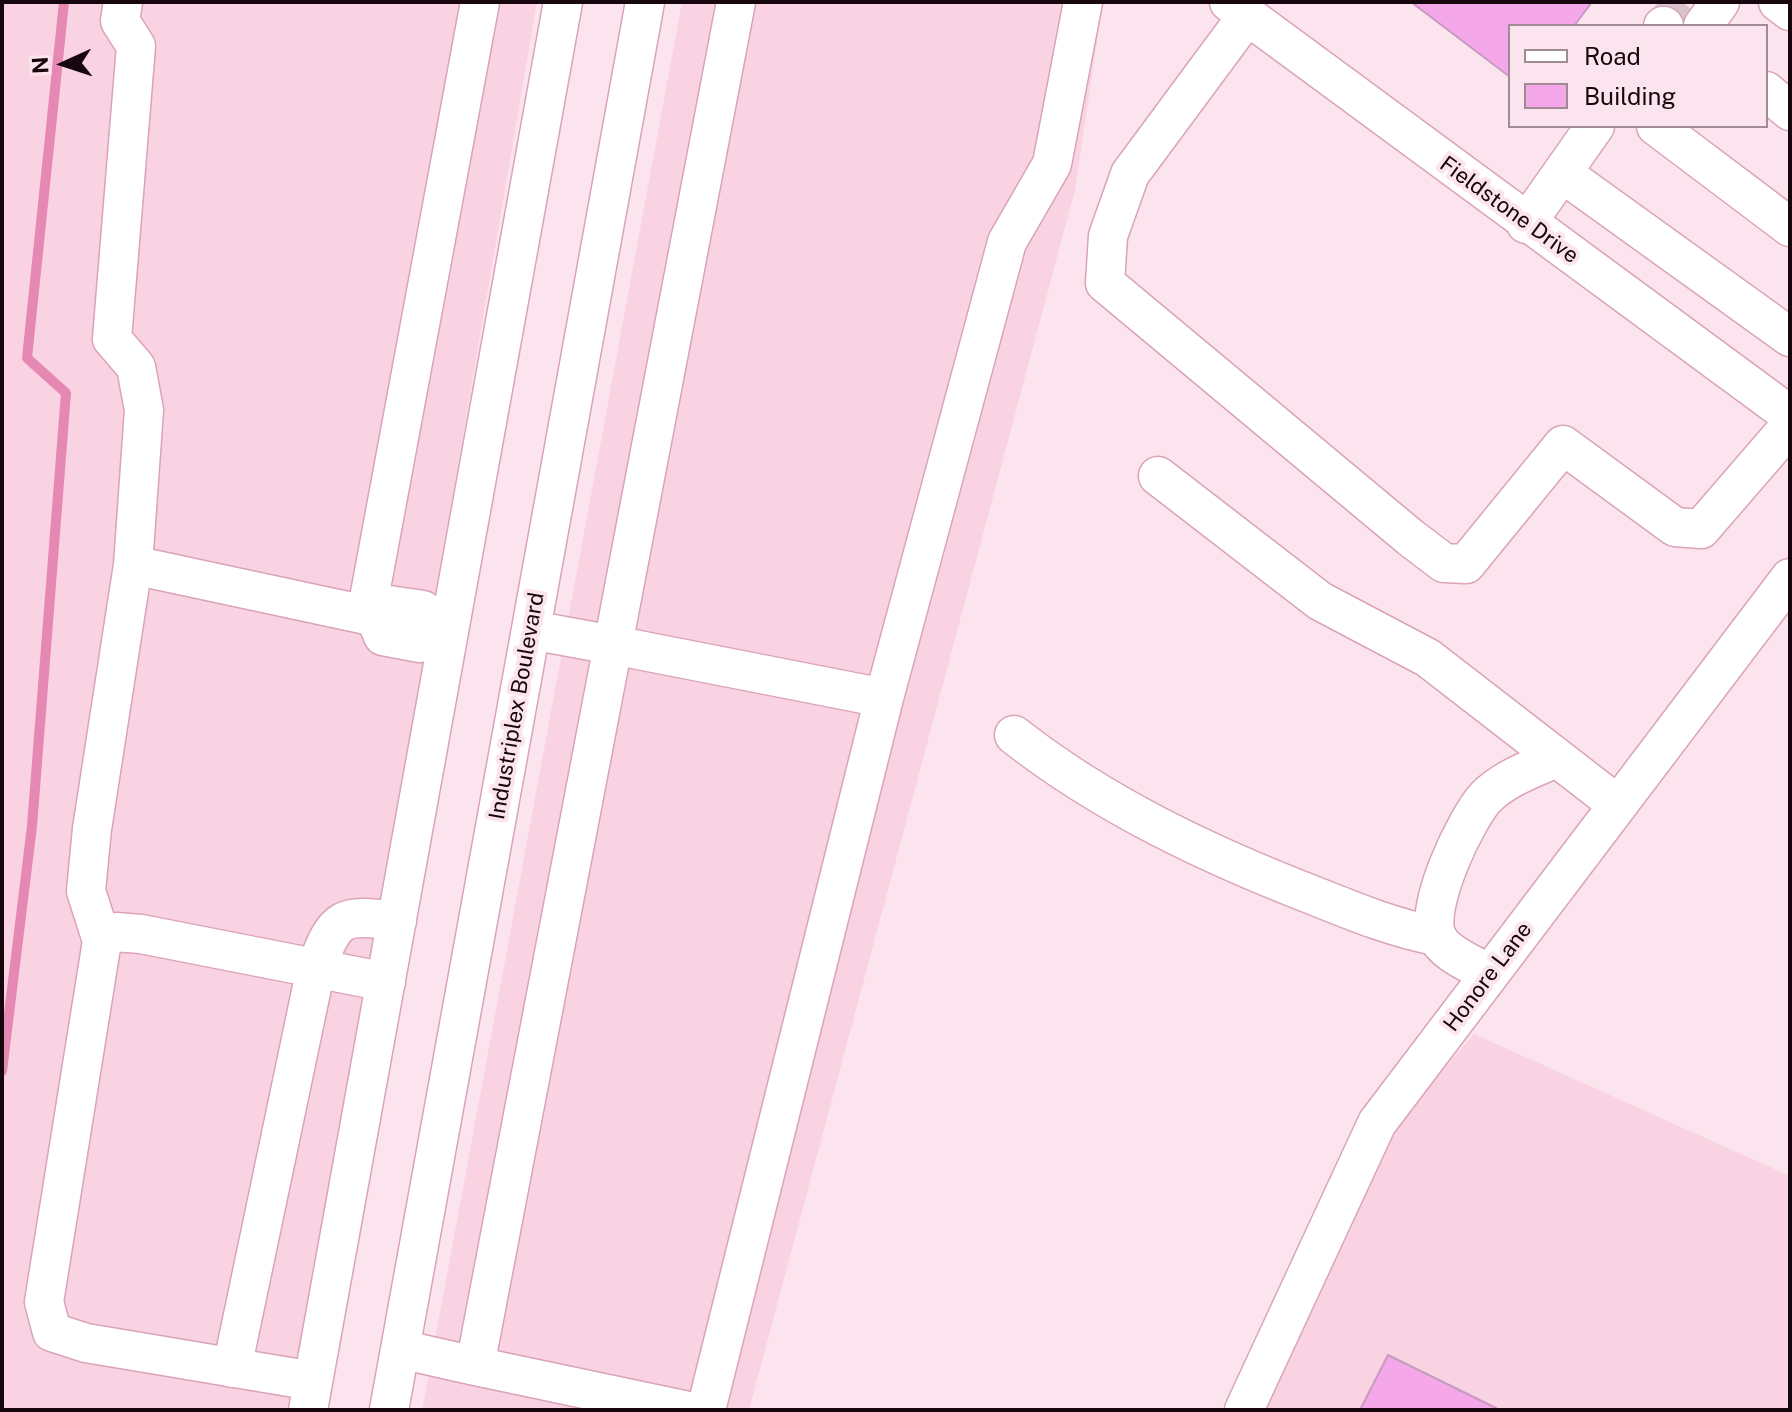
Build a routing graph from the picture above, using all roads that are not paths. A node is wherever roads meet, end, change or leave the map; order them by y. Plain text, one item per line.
1 (123, 2) edge
2 (480, 2) edge
3 (563, 2) edge
4 (645, 2) edge
5 (736, 2) edge
6 (1083, 2) edge
7 (1720, 2) edge
8 (1778, 2) edge
9 (1238, 9) edge
10 (1790, 11) edge
11 (1704, 24) edge
12 (1768, 93) edge
13 (1790, 111) edge
14 (1594, 128) edge
15 (1659, 128) edge
16 (1562, 173) junction
17 (1526, 224) junction
18 (1790, 227) edge
19 (1790, 337) edge
20 (1790, 415) edge
21 (1790, 426) edge
22 (1158, 476) dead end
23 (133, 565) junction
24 (1790, 578) edge
25 (370, 616) junction
26 (531, 630) junction
27 (442, 635) junction
28 (613, 645) junction
29 (884, 698) junction
30 (1014, 735) dead end
31 (1556, 758) junction
32 (1618, 805) junction
33 (397, 921) junction
34 (1436, 936) junction
35 (102, 941) junction
36 (316, 968) junction
37 (1490, 974) junction
38 (386, 982) junction
39 (400, 1349) junction
40 (475, 1366) junction
41 (232, 1368) junction
42 (311, 1396) edge
43 (389, 1410) edge
44 (684, 1410) edge
45 (706, 1410) edge
46 (1244, 1410) edge

1 - 23 street
2 - 25 street
3 - 27 street
4 - 26 street, Industriplex Boulevard
5 - 28 street
6 - 29 street
7 - 11 street
8 - 10 street
9 - 17 street, Fieldstone Drive
9 - 21 street
12 - 13 street
14 - 16 street
15 - 18 street
16 - 17 street
16 - 19 street
17 - 20 street, Fieldstone Drive
22 - 31 street
23 - 25 street
23 - 35 street
24 - 32 street, Honore Lane
25 - 27 street
26 - 28 street
26 - 39 street, Industriplex Boulevard
27 - 33 street
28 - 29 street
28 - 40 street
29 - 45 street
30 - 34 street
31 - 32 street
31 - 34 street
32 - 37 street, Honore Lane
33 - 36 street
33 - 38 street
34 - 37 street
35 - 36 street
35 - 41 street
36 - 38 street
36 - 41 street
37 - 46 street, Honore Lane
38 - 42 street
39 - 40 street
39 - 43 street, Industriplex Boulevard
40 - 44 street
41 - 42 street

